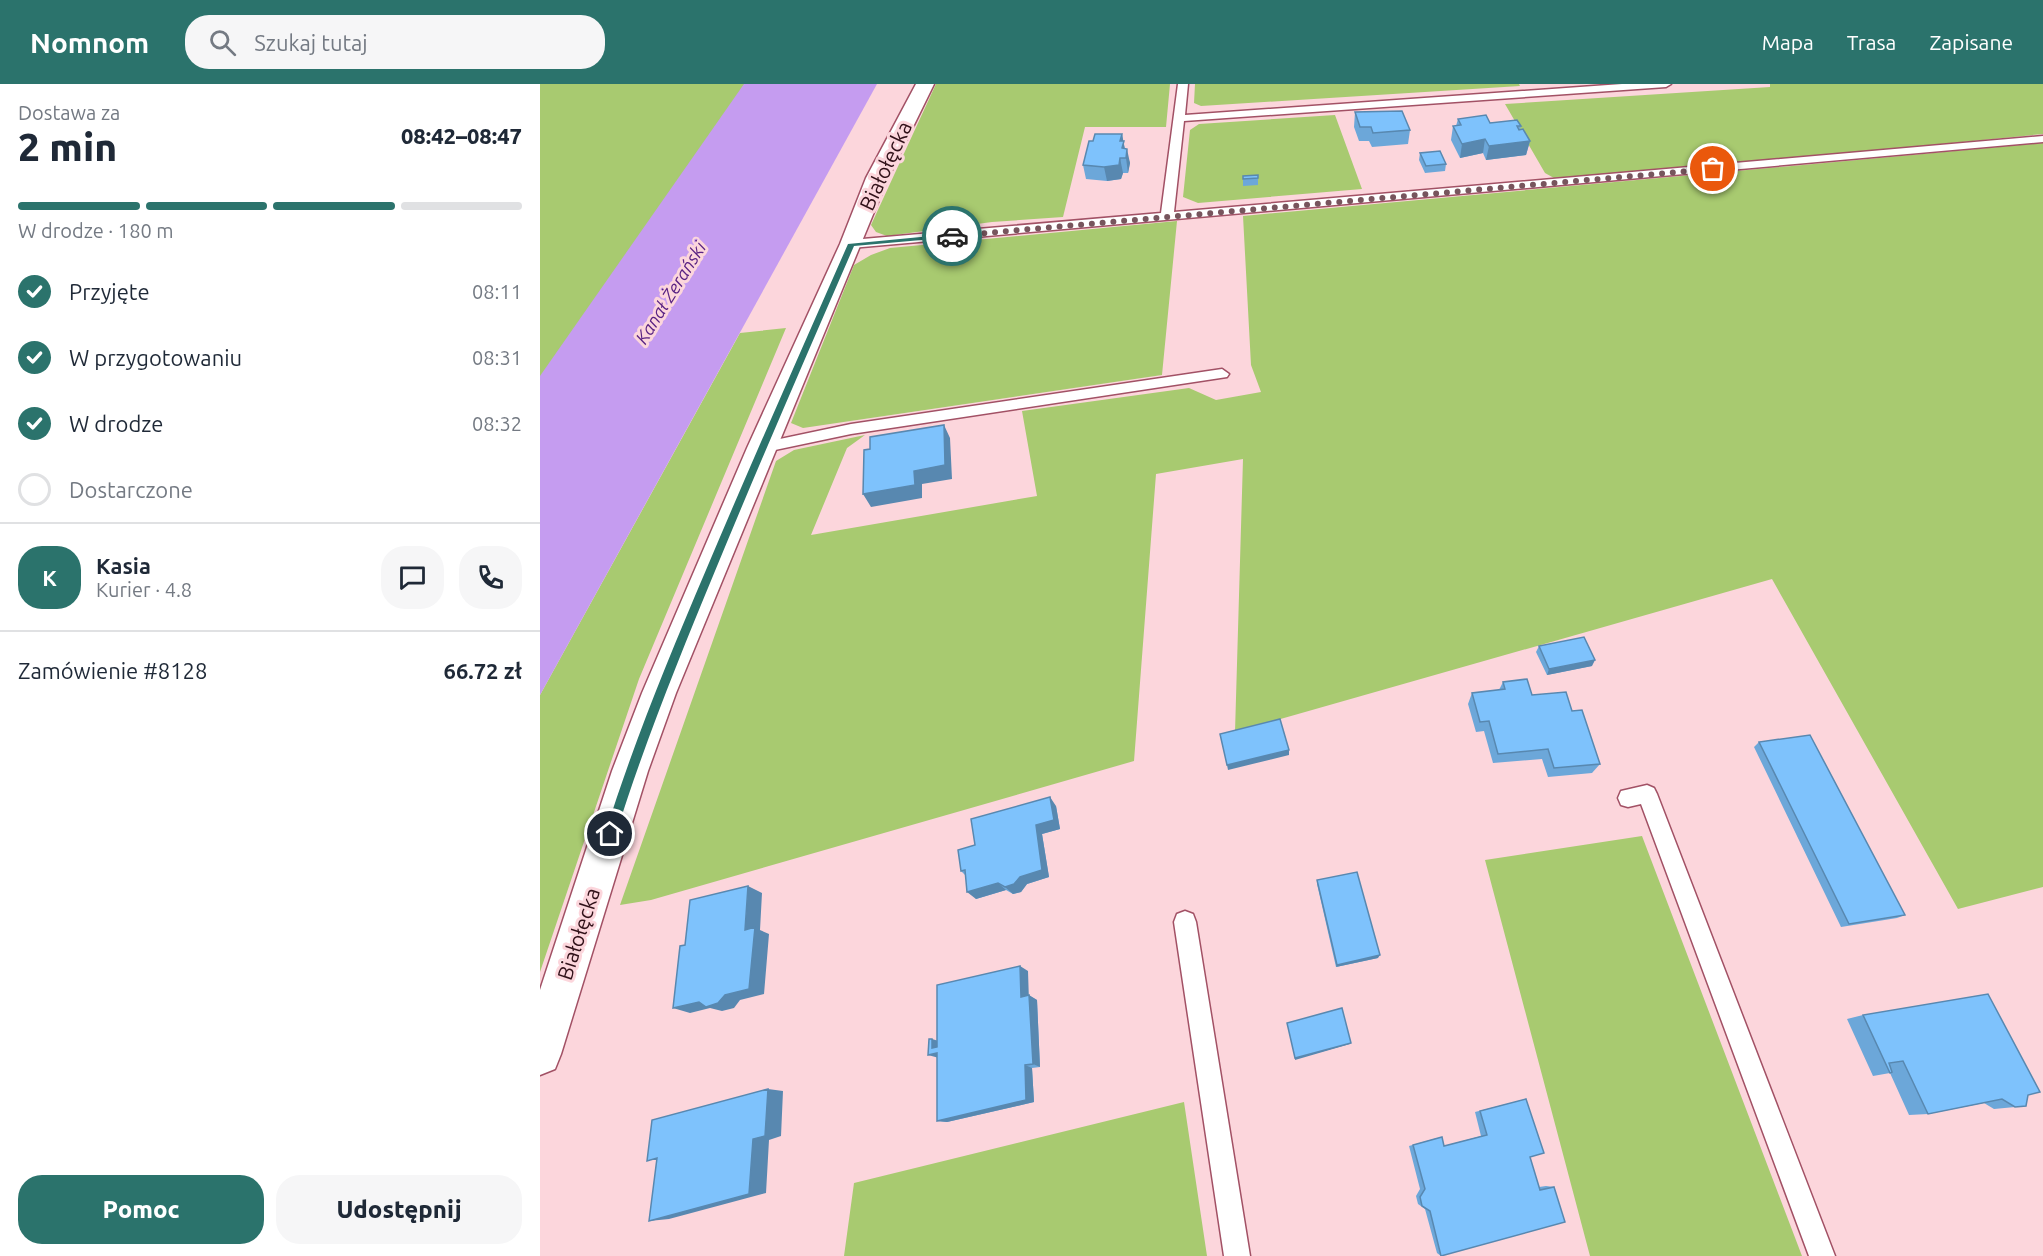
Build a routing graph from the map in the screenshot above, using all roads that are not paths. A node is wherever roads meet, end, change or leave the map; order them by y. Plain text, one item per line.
1 (925, 84) edge
2 (1184, 84) edge
3 (1666, 84) edge
4 (1181, 118) junction
5 (2043, 139) edge
6 (1167, 217) junction
7 (851, 244) junction
8 (1222, 374) dead end
9 (762, 448) junction
10 (1628, 798) dead end
11 (1185, 922) dead end
12 (540, 1054) edge
13 (1237, 1256) edge
14 (1822, 1256) edge

1 - 7 street, Białołęcka
2 - 4 lane
3 - 4 lane
4 - 6 lane
5 - 6 lane
6 - 7 lane
7 - 9 street, Białołęcka
8 - 9 lane
9 - 12 street, Białołęcka
10 - 14 lane
11 - 13 lane

